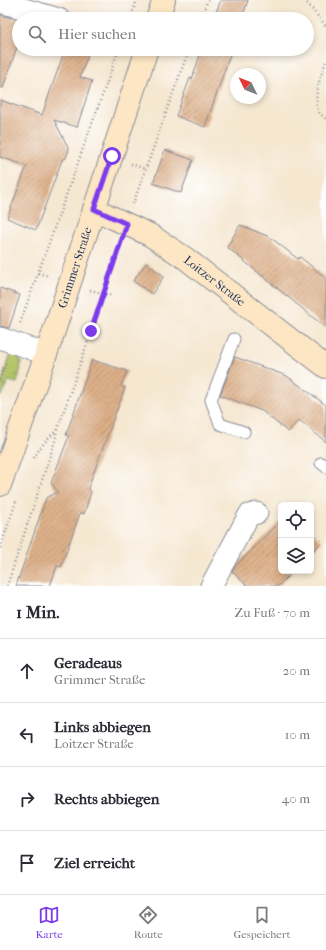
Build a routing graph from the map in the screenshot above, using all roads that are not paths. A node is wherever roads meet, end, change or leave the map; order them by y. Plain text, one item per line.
1 (164, 0) edge
2 (0, 2) edge
3 (35, 12) edge
4 (160, 12) edge
5 (145, 56) edge
6 (94, 209) junction
7 (0, 338) edge
8 (234, 339) dead end
9 (46, 354) junction
10 (326, 366) edge
11 (244, 432) dead end
12 (0, 485) edge
13 (257, 513) dead end
14 (211, 586) edge

1 - 4 main road
2 - 3 street
5 - 6 main road, Grimmer Straße
6 - 9 main road, Grimmer Straße
6 - 10 main road, Loitzer Straße
7 - 9 street
8 - 11 lane
9 - 12 main road, Grimmer Straße
13 - 14 street

